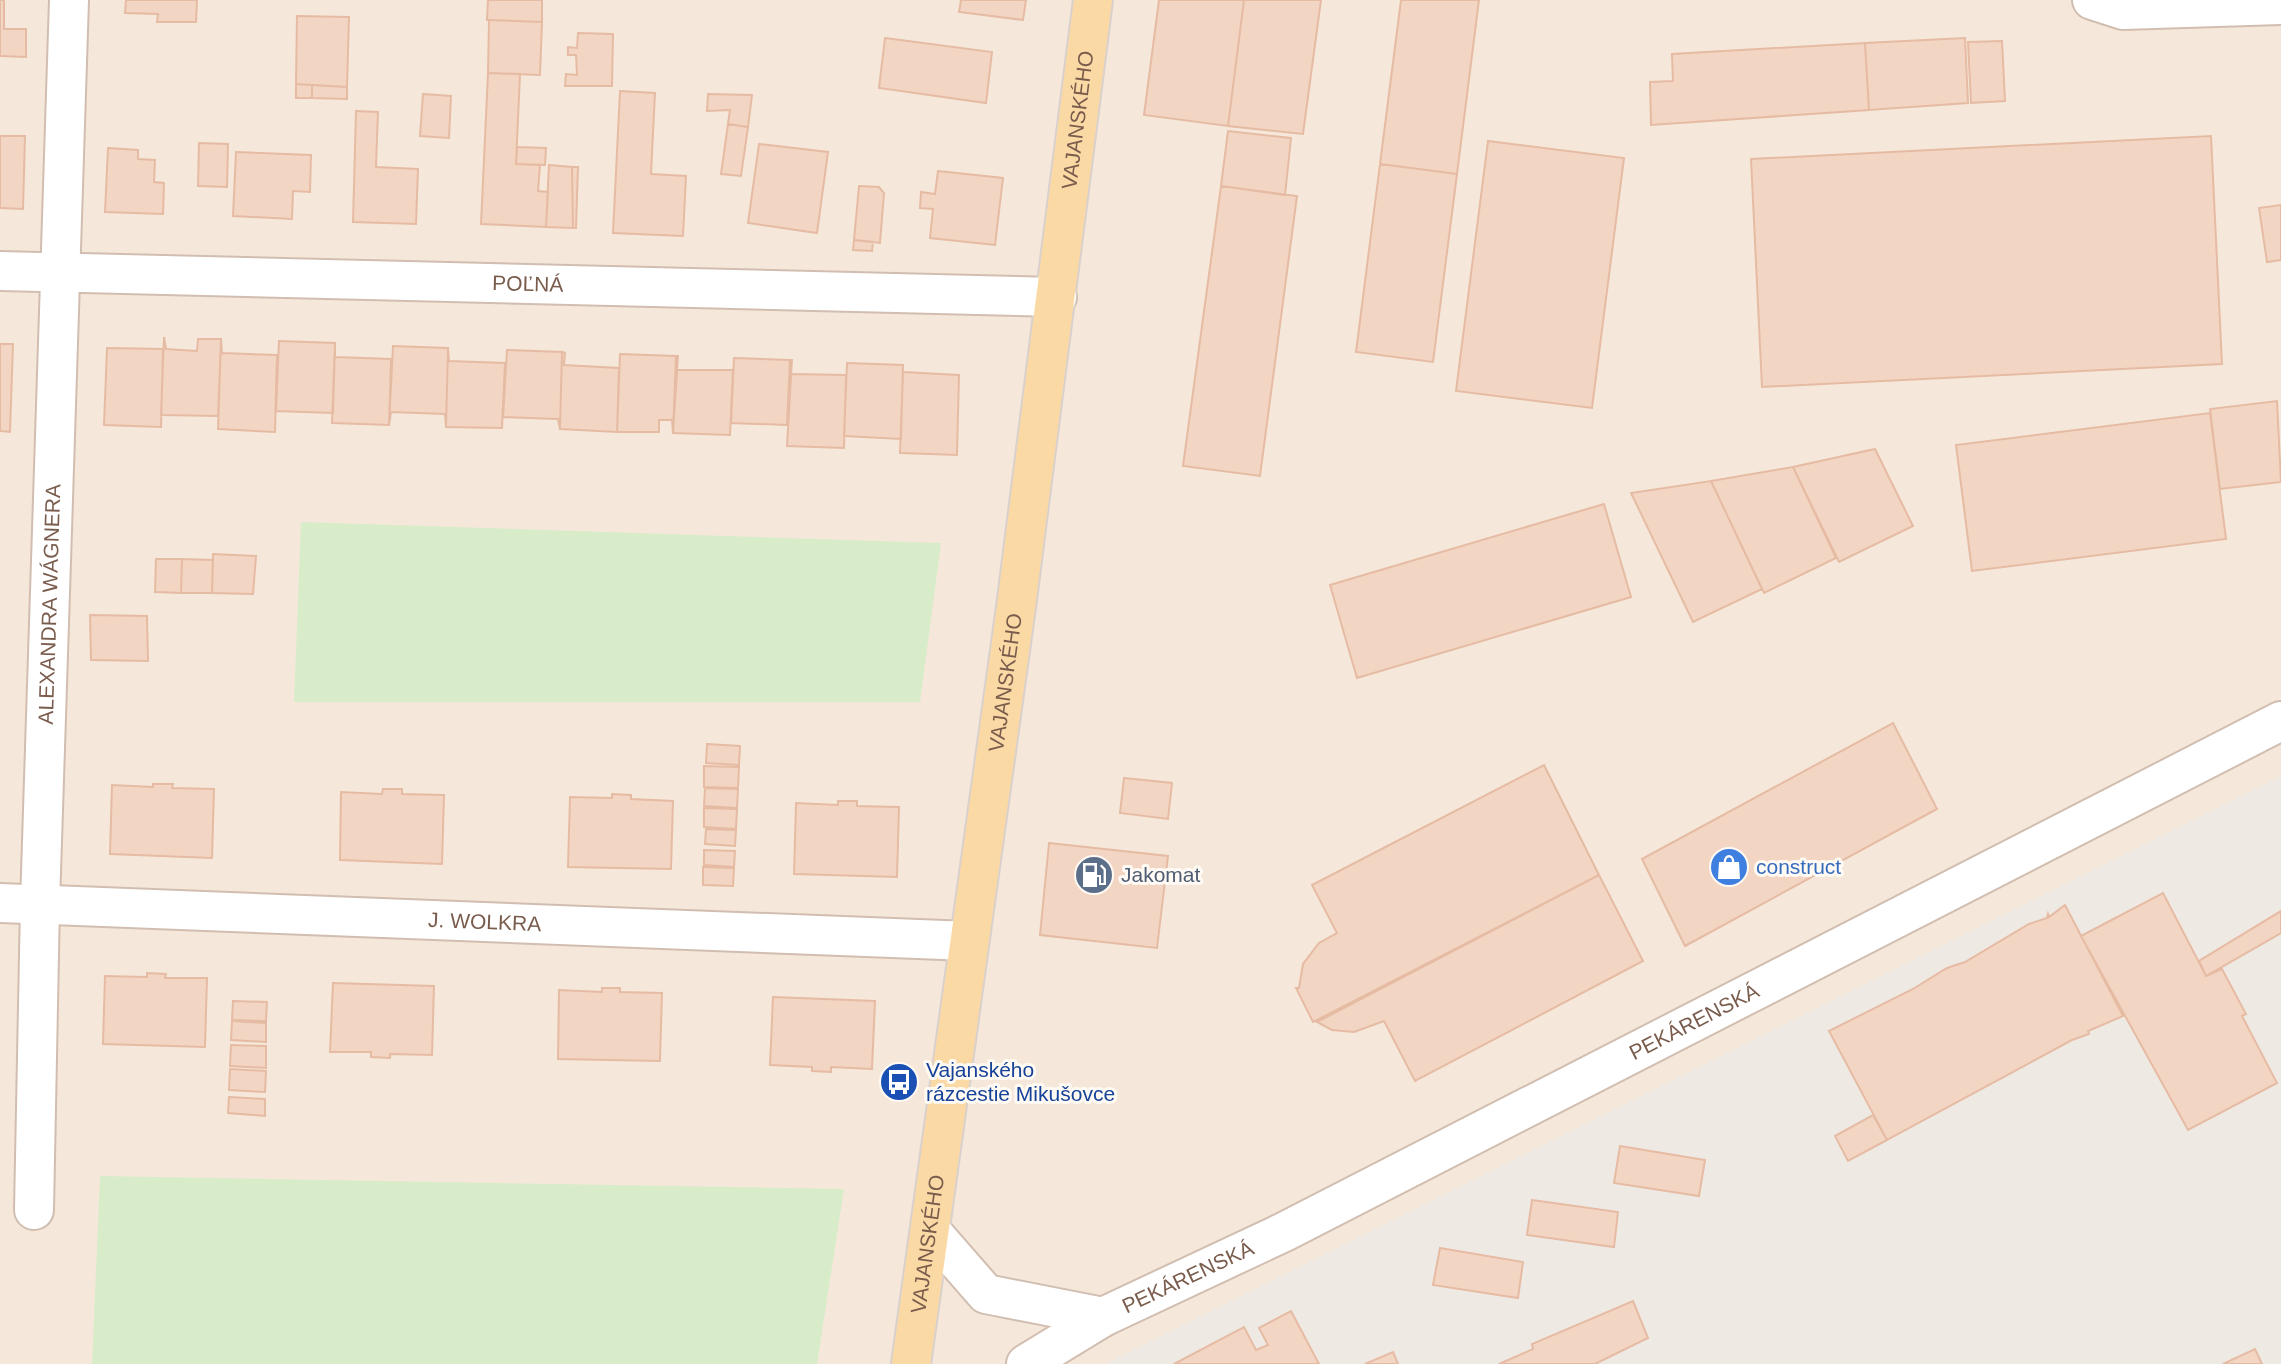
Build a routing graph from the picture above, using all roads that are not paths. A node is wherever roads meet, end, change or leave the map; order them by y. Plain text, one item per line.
1 (69, 0) edge
2 (1094, 0) edge
3 (2092, 0) edge
4 (2281, 5) edge
5 (0, 271) edge
6 (62, 273) junction
7 (1057, 297) junction
8 (2281, 721) edge
9 (0, 903) edge
10 (40, 904) junction
11 (969, 941) junction
12 (34, 1210) dead end
13 (931, 1231) junction
14 (1103, 1317) junction
15 (911, 1364) edge
16 (1026, 1364) edge

1 - 6 street, ALEXANDRA WÁGNERA
2 - 7 main road, VAJANSKÉHO
3 - 4 street
5 - 6 street, POĽNÁ
6 - 7 street, POĽNÁ
6 - 10 street, ALEXANDRA WÁGNERA
7 - 11 main road, VAJANSKÉHO
8 - 14 street, PEKÁRENSKÁ
9 - 10 street, J. WOLKRA
10 - 11 street, J. WOLKRA
10 - 12 street, ALEXANDRA WÁGNERA
11 - 13 main road, VAJANSKÉHO
13 - 14 street, PEKÁRENSKÁ
13 - 15 main road, VAJANSKÉHO
14 - 16 street, PEKÁRENSKÁ

